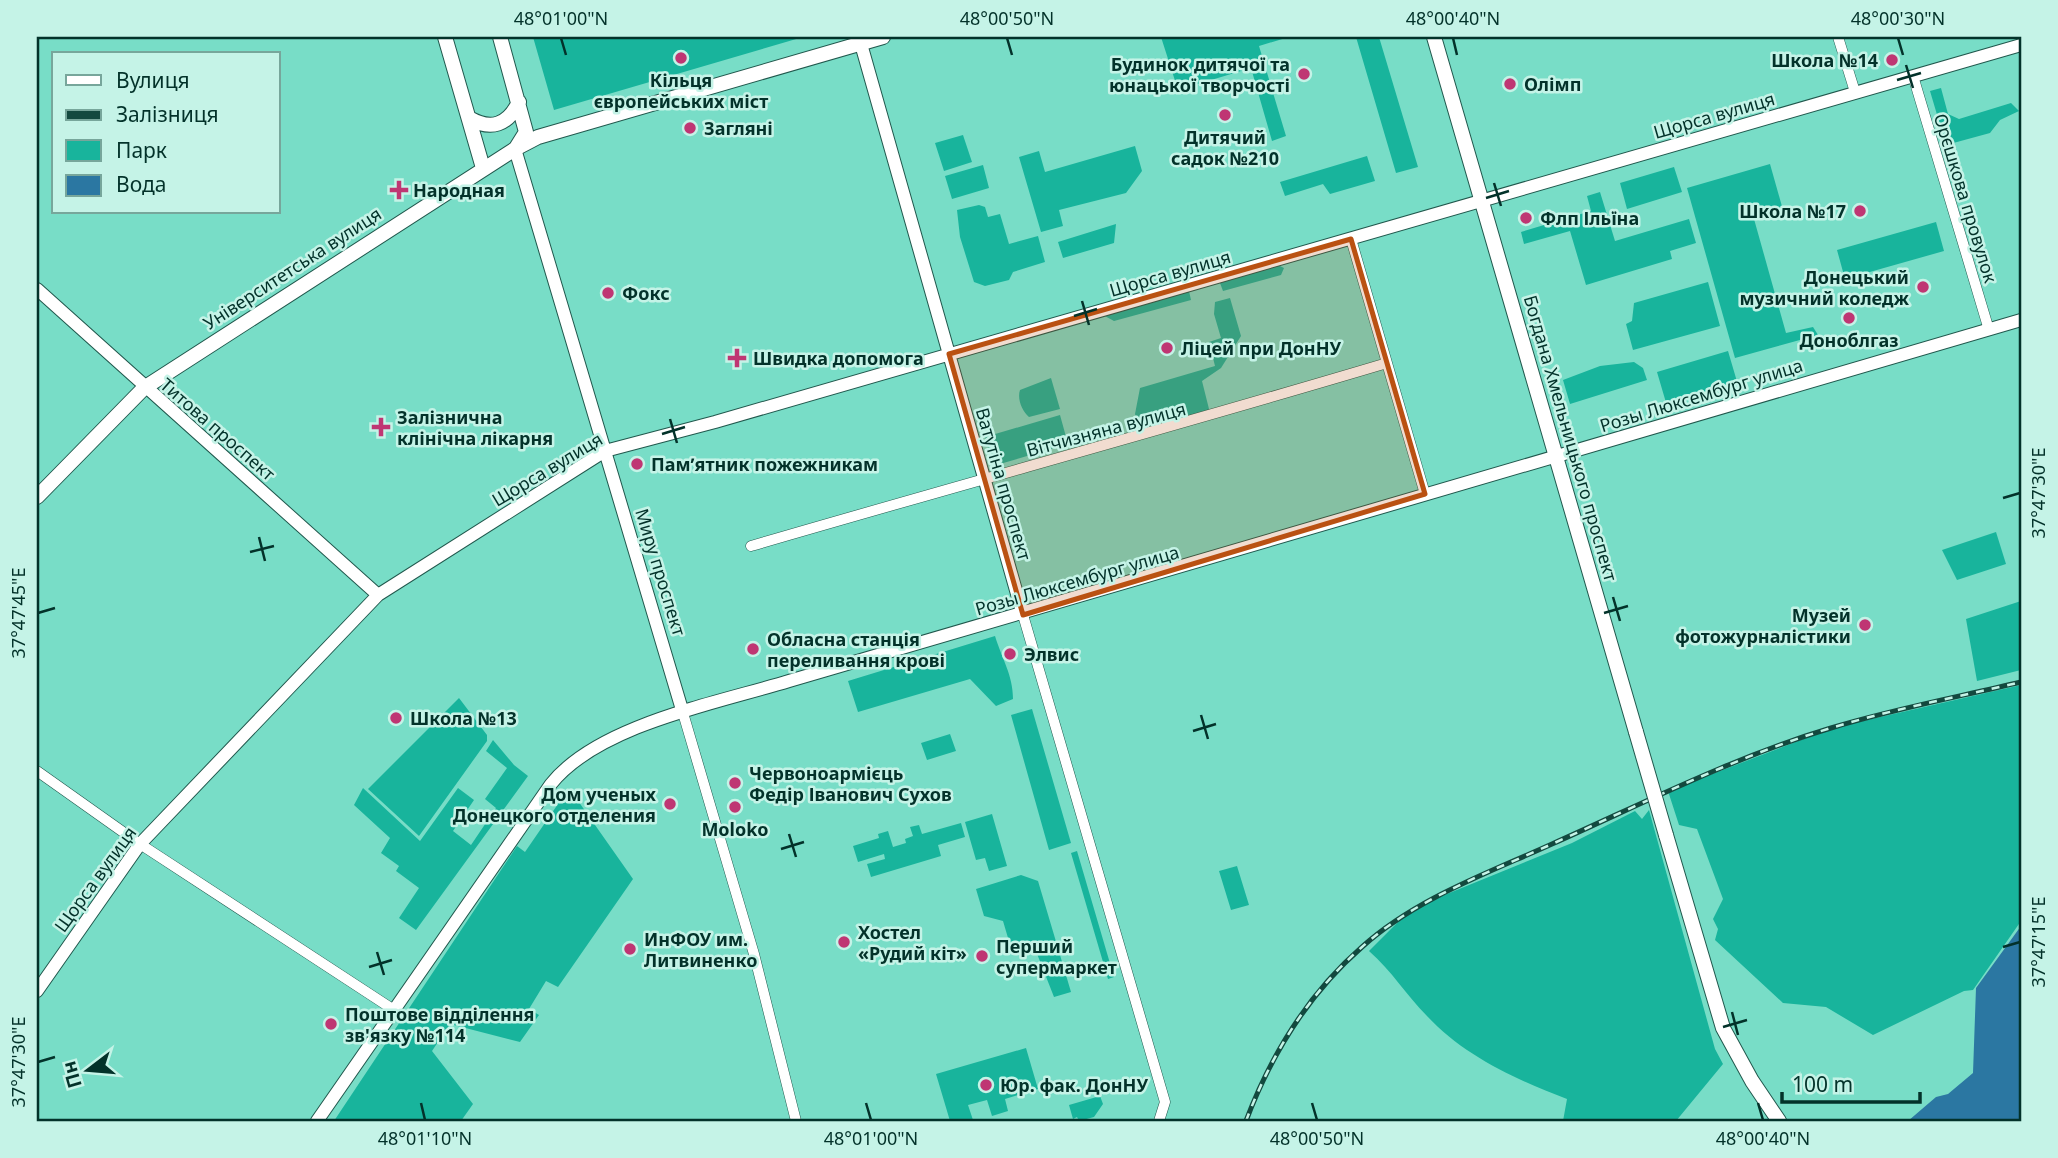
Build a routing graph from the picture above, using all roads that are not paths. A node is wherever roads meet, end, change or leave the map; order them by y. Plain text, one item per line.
1 (445, 37) edge
2 (500, 37) edge
3 (883, 37) edge
4 (1434, 37) edge
5 (1839, 37) edge
6 (860, 40) edge
7 (2021, 45) edge
8 (1913, 76) junction
9 (1855, 92) junction
10 (519, 102) junction
11 (469, 118) junction
12 (515, 149) junction
13 (483, 168) junction
14 (1482, 201) junction
15 (1351, 239) junction
16 (37, 289) edge
17 (2021, 320) edge
18 (1989, 330) junction
19 (949, 354) junction
20 (1387, 363) junction
21 (145, 388) junction
22 (605, 451) junction
23 (1556, 457) junction
24 (984, 478) junction
25 (1425, 495) junction
26 (37, 497) edge
27 (751, 546) dead end
28 (378, 595) junction
29 (1023, 615) junction
30 (684, 713) junction
31 (37, 771) edge
32 (140, 844) junction
33 (37, 991) edge
34 (394, 1010) junction
35 (317, 1121) edge
36 (796, 1121) edge
37 (1159, 1121) edge
38 (1779, 1121) edge

1 - 11 main road
2 - 10 main road
3 - 6 main road, Університетська вулиця
4 - 14 main road, Богдана Хмельницького проспект
5 - 9 street
6 - 12 main road, Університетська вулиця
6 - 19 street, Ватутіна проспект
7 - 8 street, Щорса вулиця
8 - 9 street, Щорса вулиця
8 - 18 street, Орєшкова провулок
9 - 14 street, Щорса вулиця
10 - 11 main road
10 - 12 main road
11 - 13 main road
12 - 13 main road, Університетська вулиця
12 - 22 street, Миру проспект
13 - 21 main road, Університетська вулиця
14 - 15 street, Щорса вулиця
14 - 23 main road, Богдана Хмельницького проспект
15 - 19 street, Щорса вулиця
15 - 20 street
16 - 21 street, Титова проспект
17 - 18 street, Розы Люксембург улица
18 - 23 street, Розы Люксембург улица
19 - 22 street, Щорса вулиця
19 - 24 street, Ватутіна проспект
20 - 24 street, Вітчизняна вулиця
20 - 25 street
21 - 26 main road, Університетська вулиця
21 - 28 street, Титова проспект
22 - 28 street, Щорса вулиця
22 - 30 street, Миру проспект
23 - 25 street, Розы Люксембург улица
23 - 38 main road, Богдана Хмельницького проспект, bridge
24 - 27 street, Вітчизняна вулиця
24 - 29 street, Ватутіна проспект
25 - 29 street, Розы Люксембург улица
28 - 32 street, Щорса вулиця
29 - 30 street, Розы Люксембург улица
29 - 37 street, Ватутіна проспект
30 - 34 street, Розы Люксембург улица
30 - 36 street, Миру проспект
31 - 32 street
32 - 33 street, Щорса вулиця
32 - 34 street
34 - 35 street, Розы Люксембург улица

